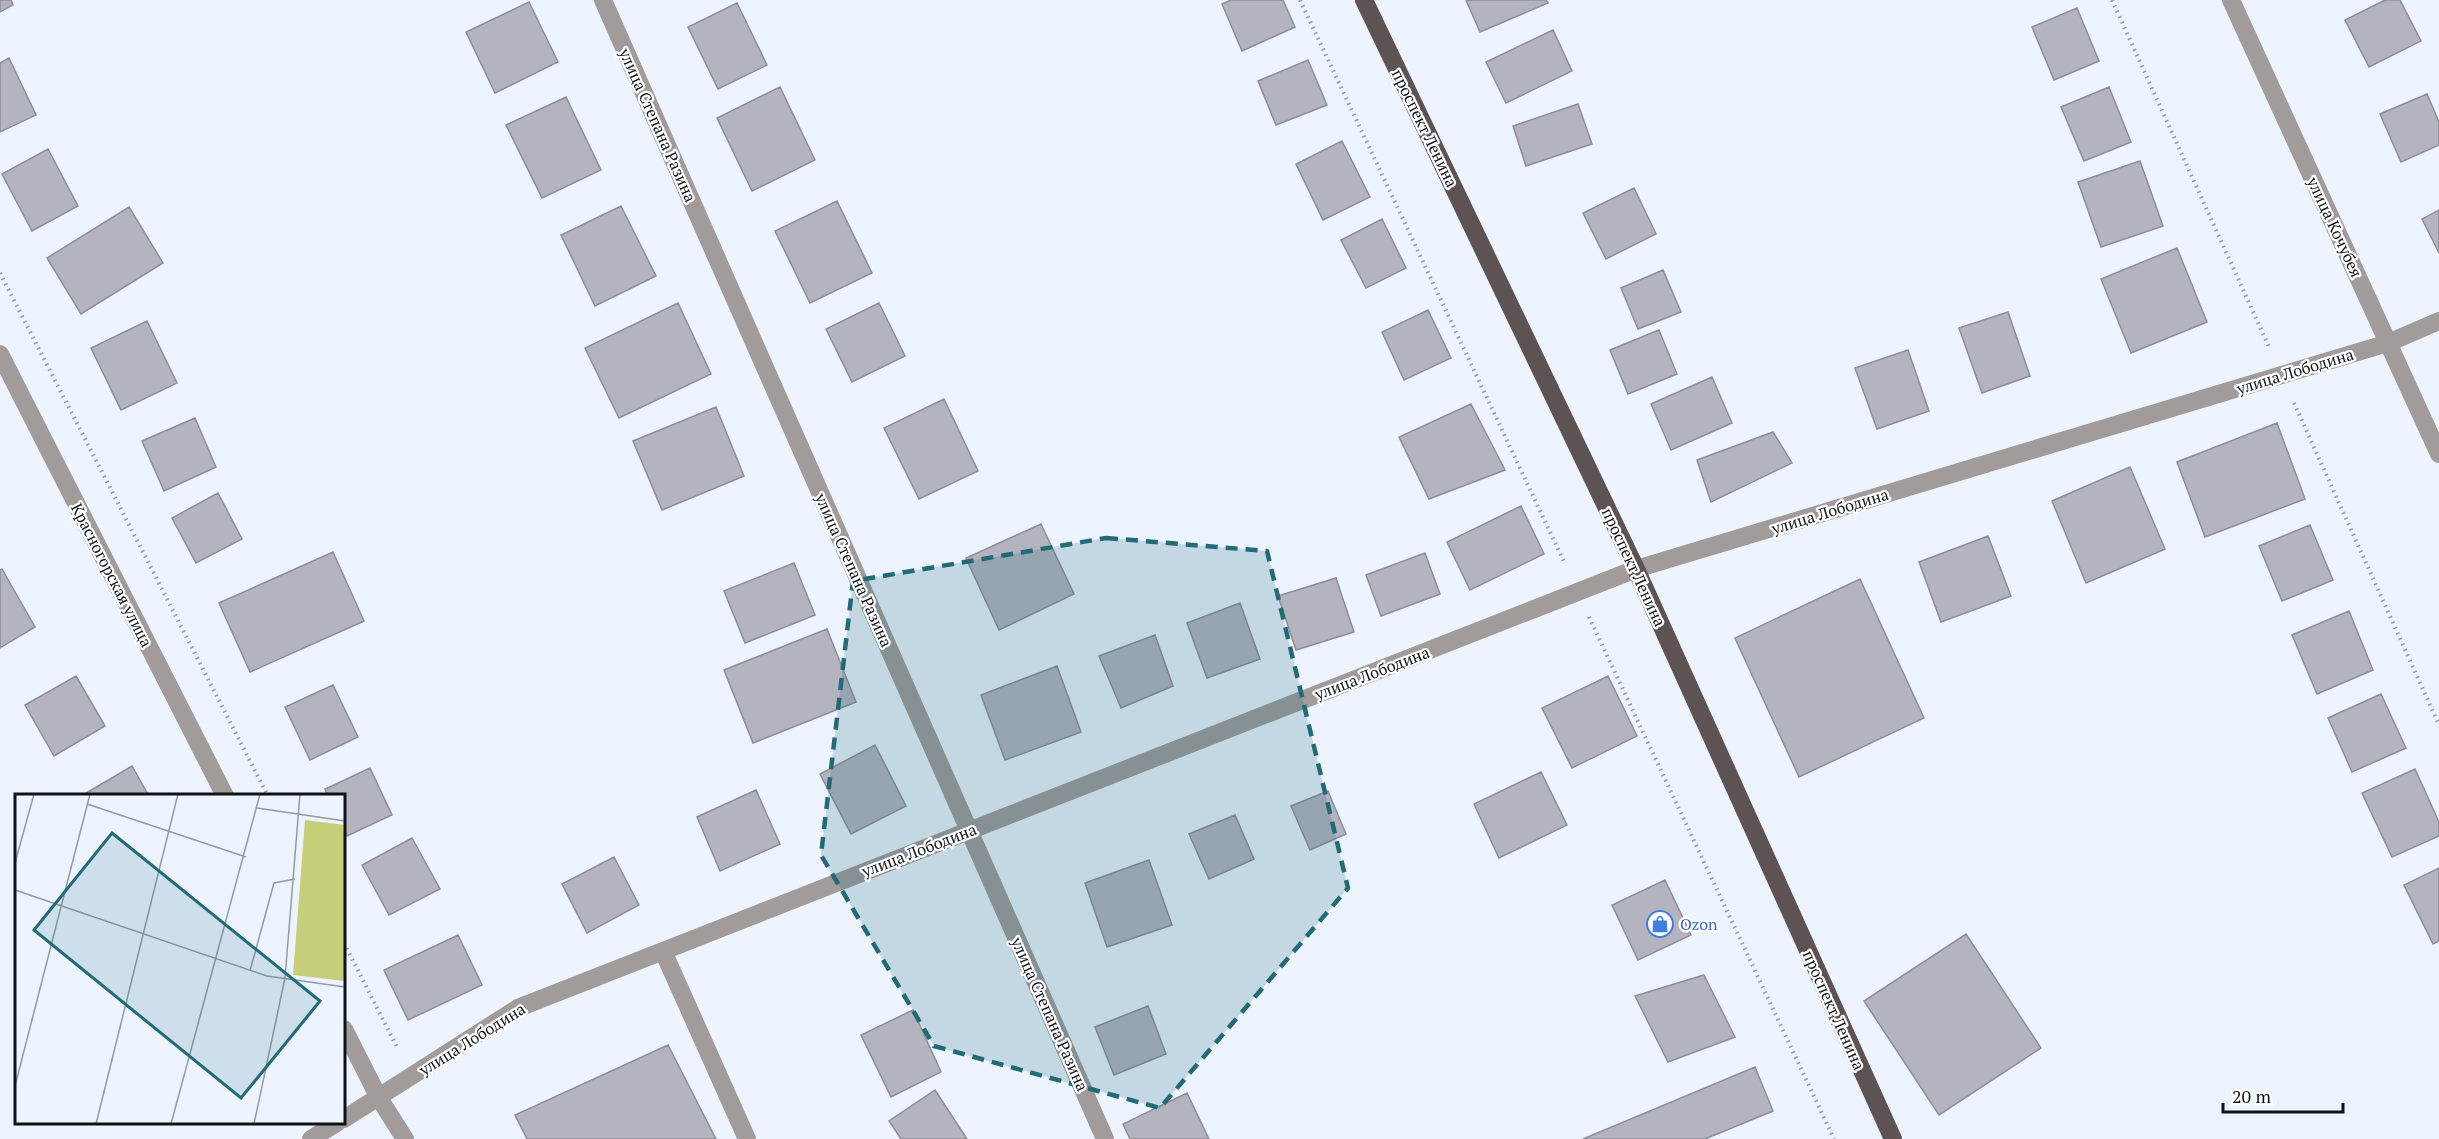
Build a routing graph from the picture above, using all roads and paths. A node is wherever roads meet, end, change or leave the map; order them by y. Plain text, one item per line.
1 (603, 0) edge
2 (1364, 0) edge
3 (2231, 0) edge
4 (0, 273) edge
5 (2439, 321) edge
6 (2388, 343) junction
7 (0, 354) edge
8 (2439, 454) edge
9 (1636, 569) junction
10 (224, 794) edge
11 (267, 794) edge
12 (968, 831) junction
13 (345, 945) edge
14 (663, 951) junction
15 (345, 1031) edge
16 (412, 1076) junction
17 (379, 1098) junction
18 (345, 1118) edge
19 (335, 1124) edge
20 (311, 1139) edge
21 (405, 1139) edge
22 (747, 1139) edge
23 (1105, 1139) edge
24 (1893, 1139) edge

1 - 12 street, улица Степана Разина
2 - 9 main road, проспект Ленина
3 - 6 street, улица Кочубея
4 - 11 path
5 - 6 street, улица Лободина
6 - 8 street, улица Кочубея
6 - 9 street, улица Лободина
7 - 10 street, Красногорская улица
9 - 12 street, улица Лободина
9 - 24 main road, проспект Ленина
12 - 14 street, улица Лободина
12 - 23 street, улица Степана Разина
13 - 16 path
14 - 16 street, улица Лободина
14 - 22 street
15 - 17 street
16 - 17 street, улица Лободина
17 - 18 street, улица Лободина
17 - 21 street
19 - 20 street

